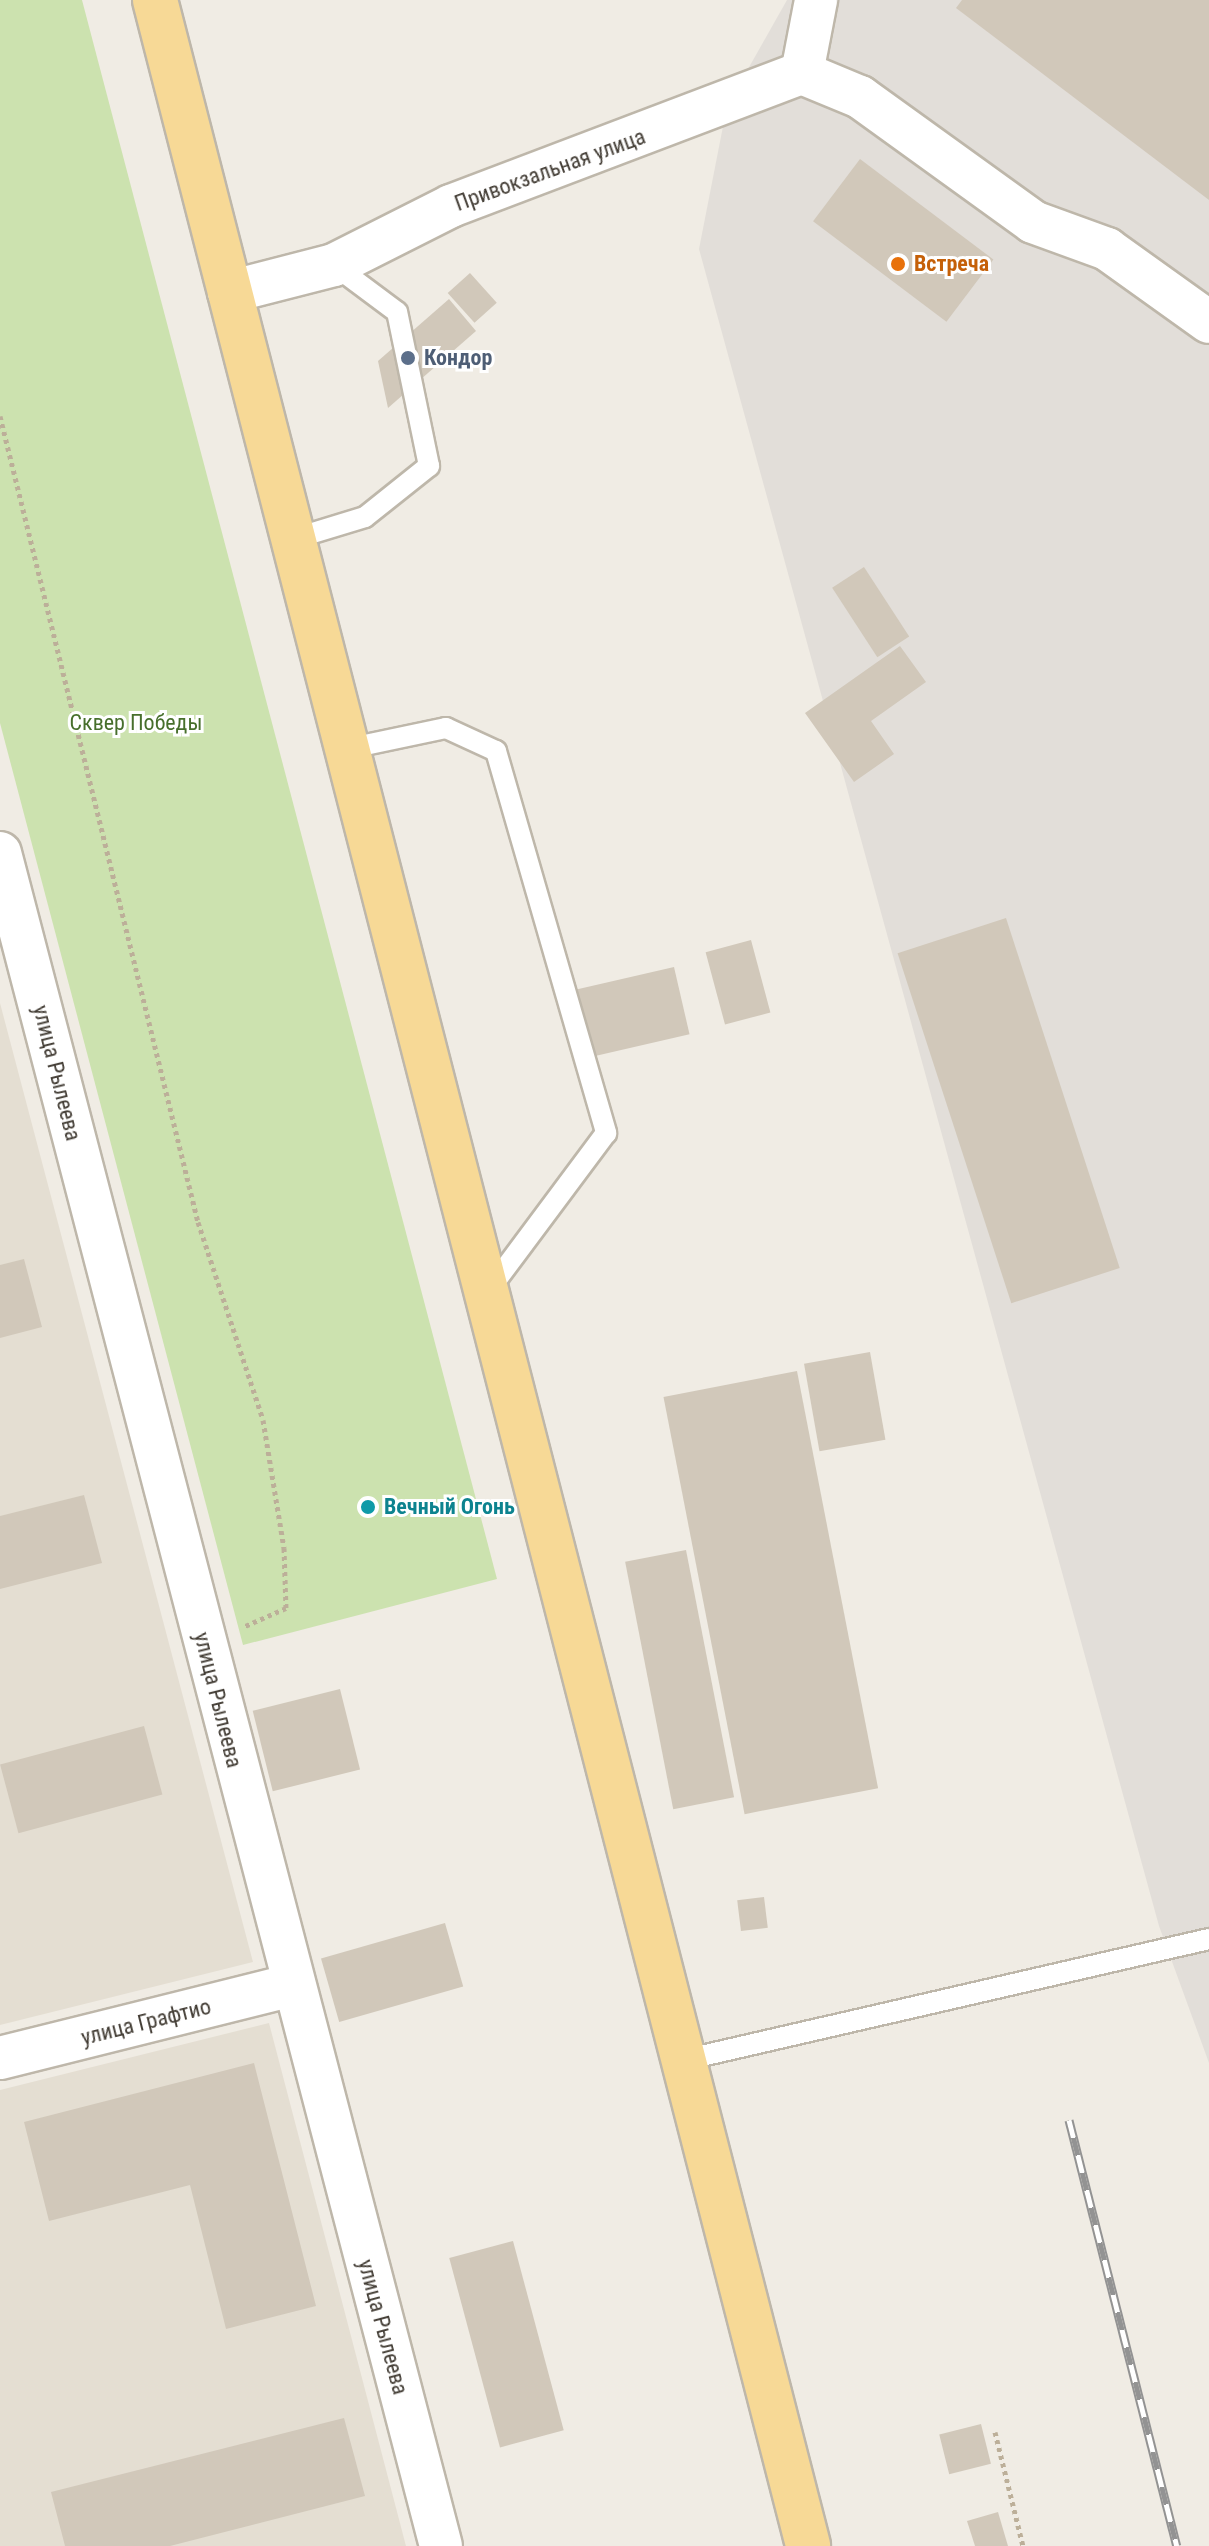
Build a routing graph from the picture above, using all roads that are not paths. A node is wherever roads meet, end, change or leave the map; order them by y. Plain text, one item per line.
1 (155, 0) edge
2 (816, 0) edge
3 (802, 73) junction
4 (334, 265) junction
5 (229, 292) junction
6 (1209, 322) edge
7 (293, 539) junction
8 (346, 749) junction
9 (0, 853) edge
10 (487, 1293) junction
11 (1209, 1939) edge
12 (292, 1985) junction
13 (0, 2058) edge
14 (684, 2060) junction
15 (441, 2546) edge
16 (808, 2546) edge

1 - 5 main road
2 - 3 street
3 - 4 street, Привокзальная улица
3 - 6 street
4 - 5 street, Привокзальная улица
4 - 7 lane
5 - 7 main road
7 - 8 main road
8 - 10 main road
8 - 10 lane
9 - 12 street, улица Рылеева
10 - 14 main road
11 - 14 lane
12 - 13 street, улица Графтио
12 - 15 street, улица Рылеева
14 - 16 main road

